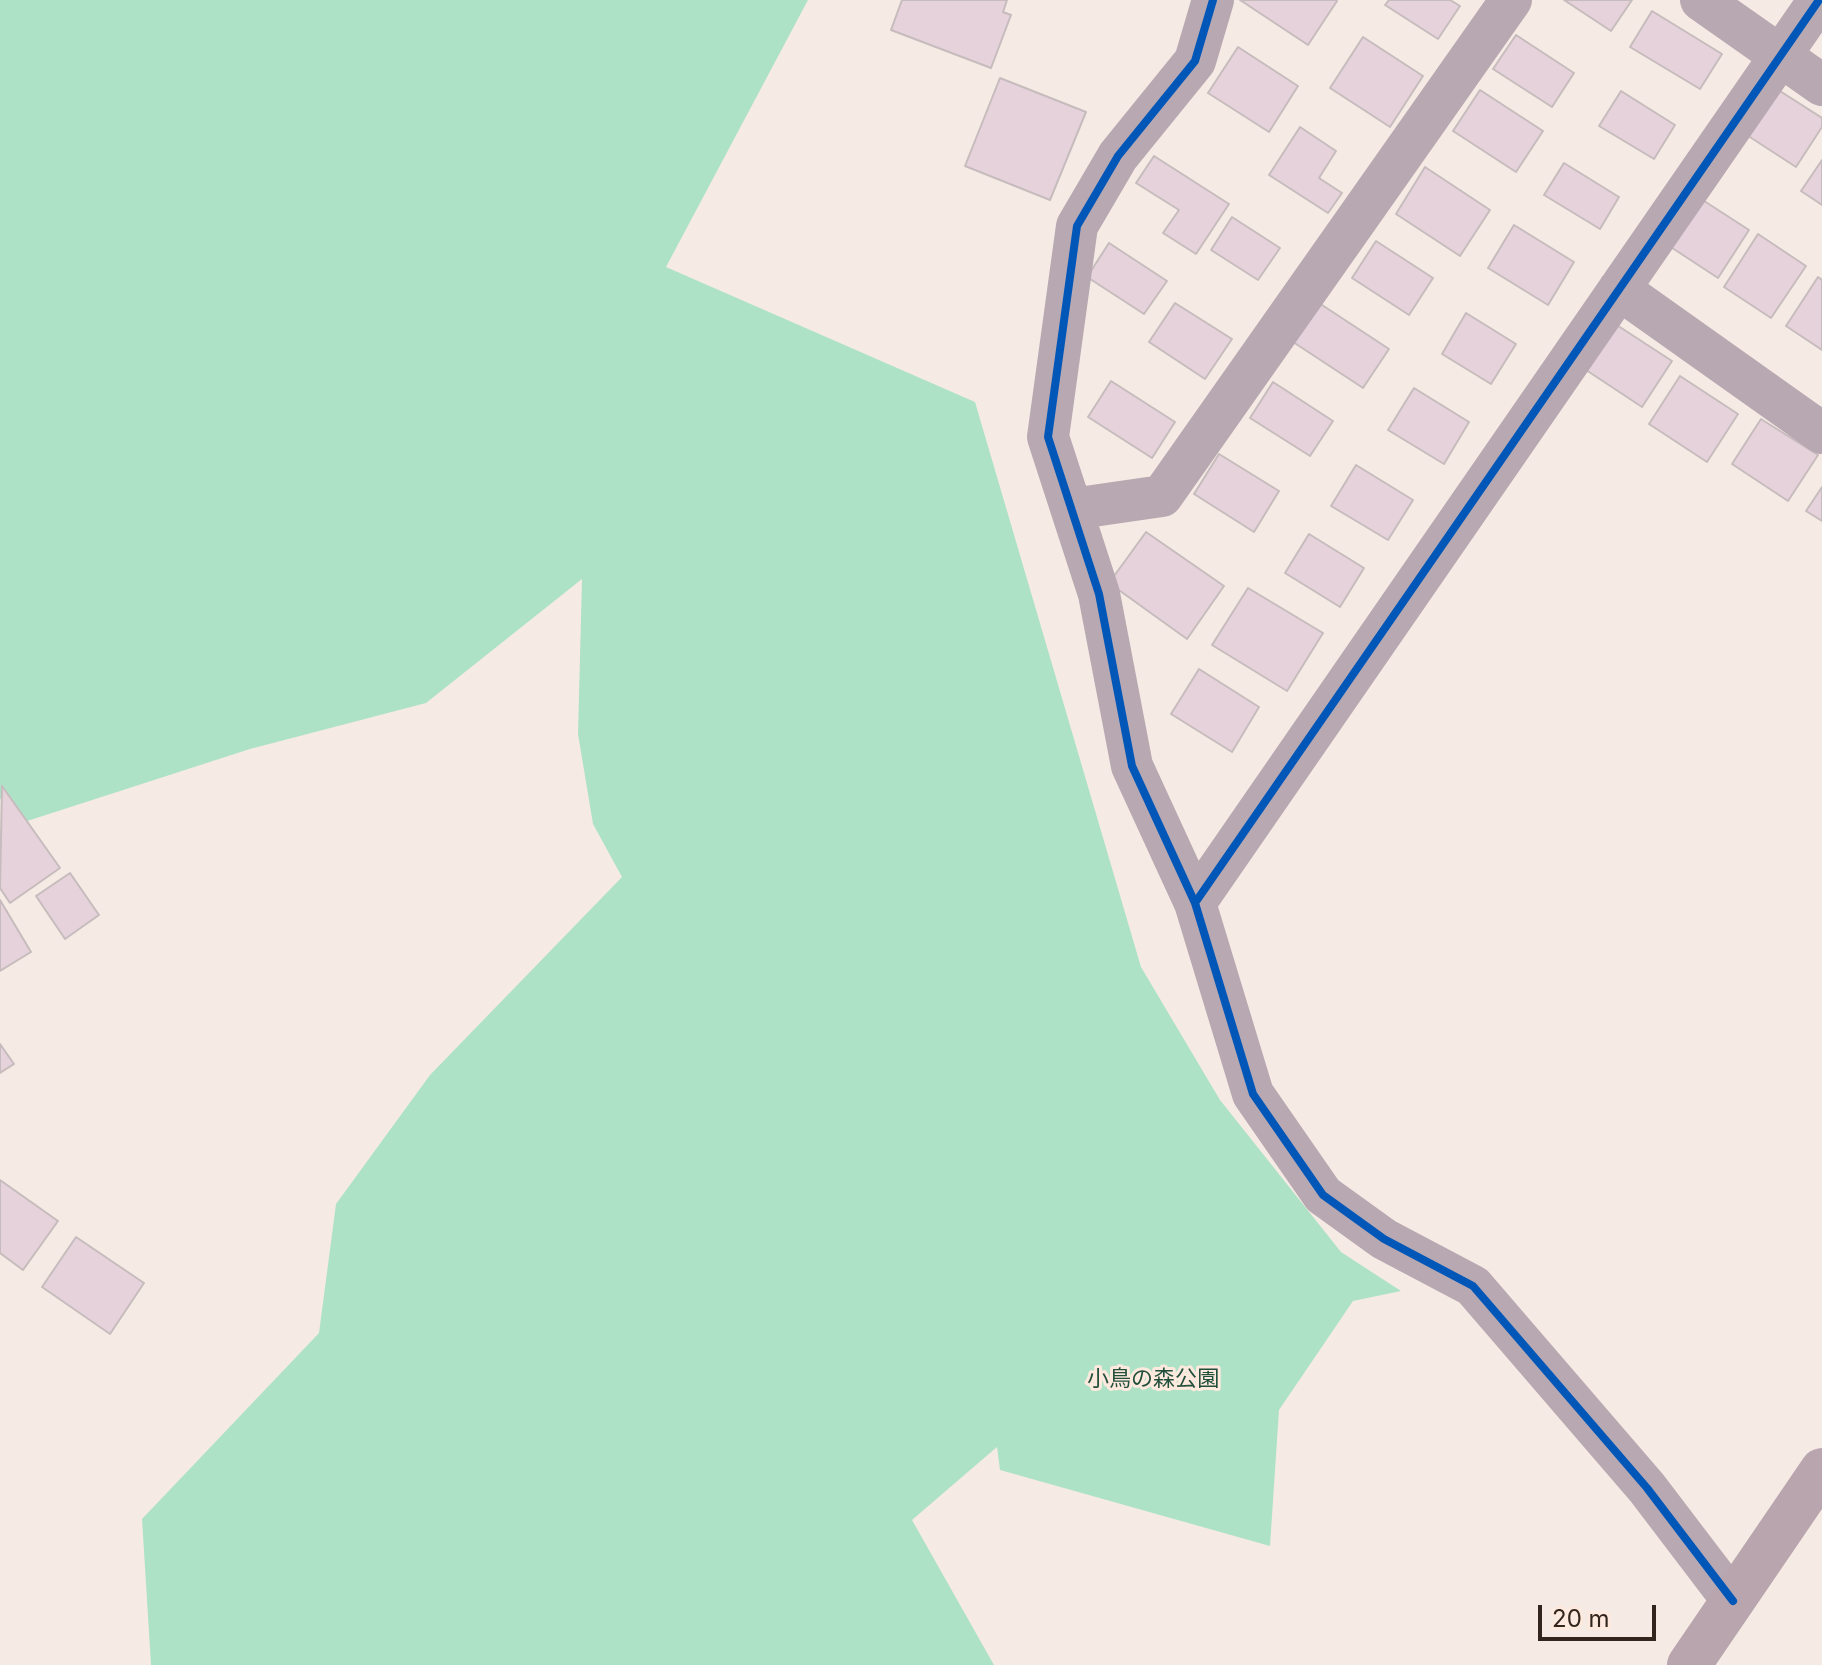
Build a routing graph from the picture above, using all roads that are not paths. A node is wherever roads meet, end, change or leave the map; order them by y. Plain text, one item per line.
1 (1213, 0) edge
2 (1511, 0) edge
3 (1701, 0) edge
4 (1819, 0) edge
5 (1781, 55) junction
6 (1822, 85) edge
7 (1619, 289) junction
8 (1822, 433) edge
9 (1072, 509) junction
10 (1195, 903) junction
11 (1822, 1470) edge
12 (1733, 1601) junction
13 (1689, 1665) edge

1 - 9 street
2 - 9 street
3 - 5 street
4 - 5 street
5 - 6 street
5 - 7 street
7 - 8 street
7 - 10 street
9 - 10 street
10 - 12 street
11 - 12 street
12 - 13 street

